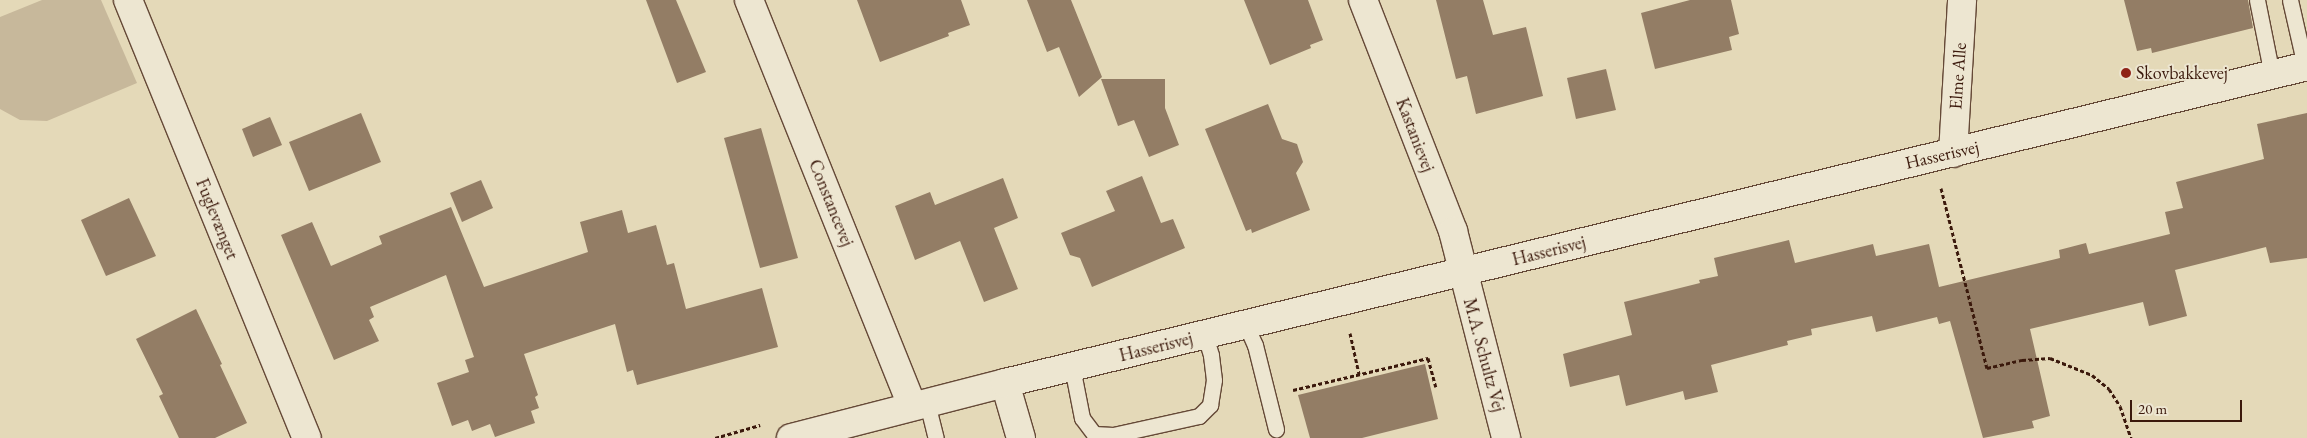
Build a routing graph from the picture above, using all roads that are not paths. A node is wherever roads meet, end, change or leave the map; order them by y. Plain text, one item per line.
1 (128, 0) edge
2 (749, 0) edge
3 (1362, 0) edge
4 (1962, 0) edge
5 (2257, 0) edge
6 (2290, 0) edge
7 (2306, 66) edge
8 (2272, 75) junction
9 (1953, 153) junction
10 (1462, 272) junction
11 (1246, 325) junction
12 (1205, 335) junction
13 (1072, 367) junction
14 (1005, 383) junction
15 (920, 405) junction
16 (1276, 429) dead end
17 (307, 438) edge
18 (794, 438) edge
19 (936, 438) edge
20 (1021, 438) edge
21 (1506, 438) edge

1 - 17 street, Fuglevænget
2 - 15 street, Constancevej
3 - 10 street, Kastanievej
4 - 9 street, Elme Alle
5 - 8 lane
6 - 7 lane
7 - 8 street, Hasserisvej
8 - 9 street, Hasserisvej
9 - 10 street, Hasserisvej
10 - 11 street, Hasserisvej
10 - 21 street, M.A. Schultz Vej
11 - 12 street, Hasserisvej
11 - 16 lane
12 - 13 street, Hasserisvej
12 - 13 lane
13 - 14 street, Hasserisvej
14 - 15 street, Hasserisvej
14 - 20 street
15 - 18 street, Hasserisvej
15 - 19 lane

